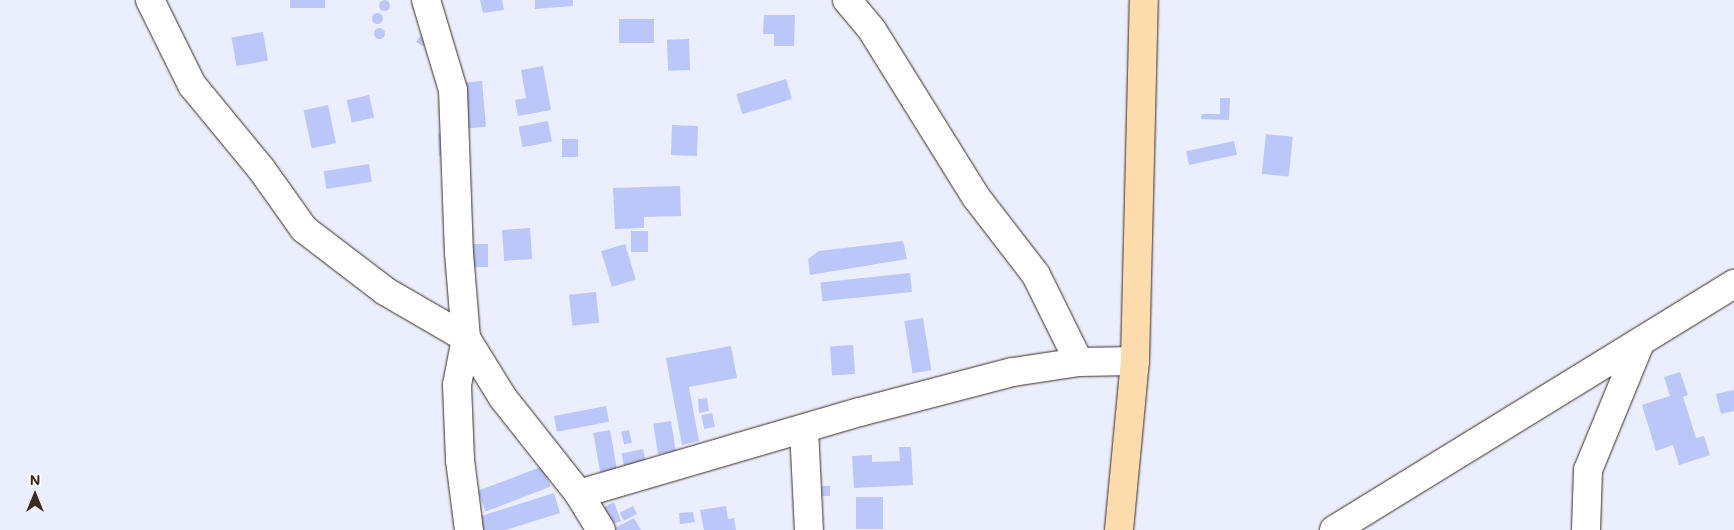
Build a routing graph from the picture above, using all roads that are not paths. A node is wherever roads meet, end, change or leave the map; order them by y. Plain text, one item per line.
1 (150, 0) edge
2 (426, 0) edge
3 (847, 0) edge
4 (1144, 0) edge
5 (1734, 284) edge
6 (466, 338) junction
7 (1640, 343) junction
8 (1136, 361) junction
9 (1079, 362) junction
10 (804, 429) junction
11 (579, 494) junction
12 (469, 530) edge
13 (601, 530) edge
14 (809, 530) edge
15 (1118, 530) edge
16 (1334, 530) edge
17 (1586, 530) edge

1 - 6 street
2 - 6 street
3 - 9 street
4 - 8 main road
5 - 7 street
6 - 11 street
6 - 12 street
7 - 16 street
7 - 17 street
8 - 9 street
8 - 15 main road
9 - 10 street
10 - 11 street
10 - 14 street
11 - 13 street

